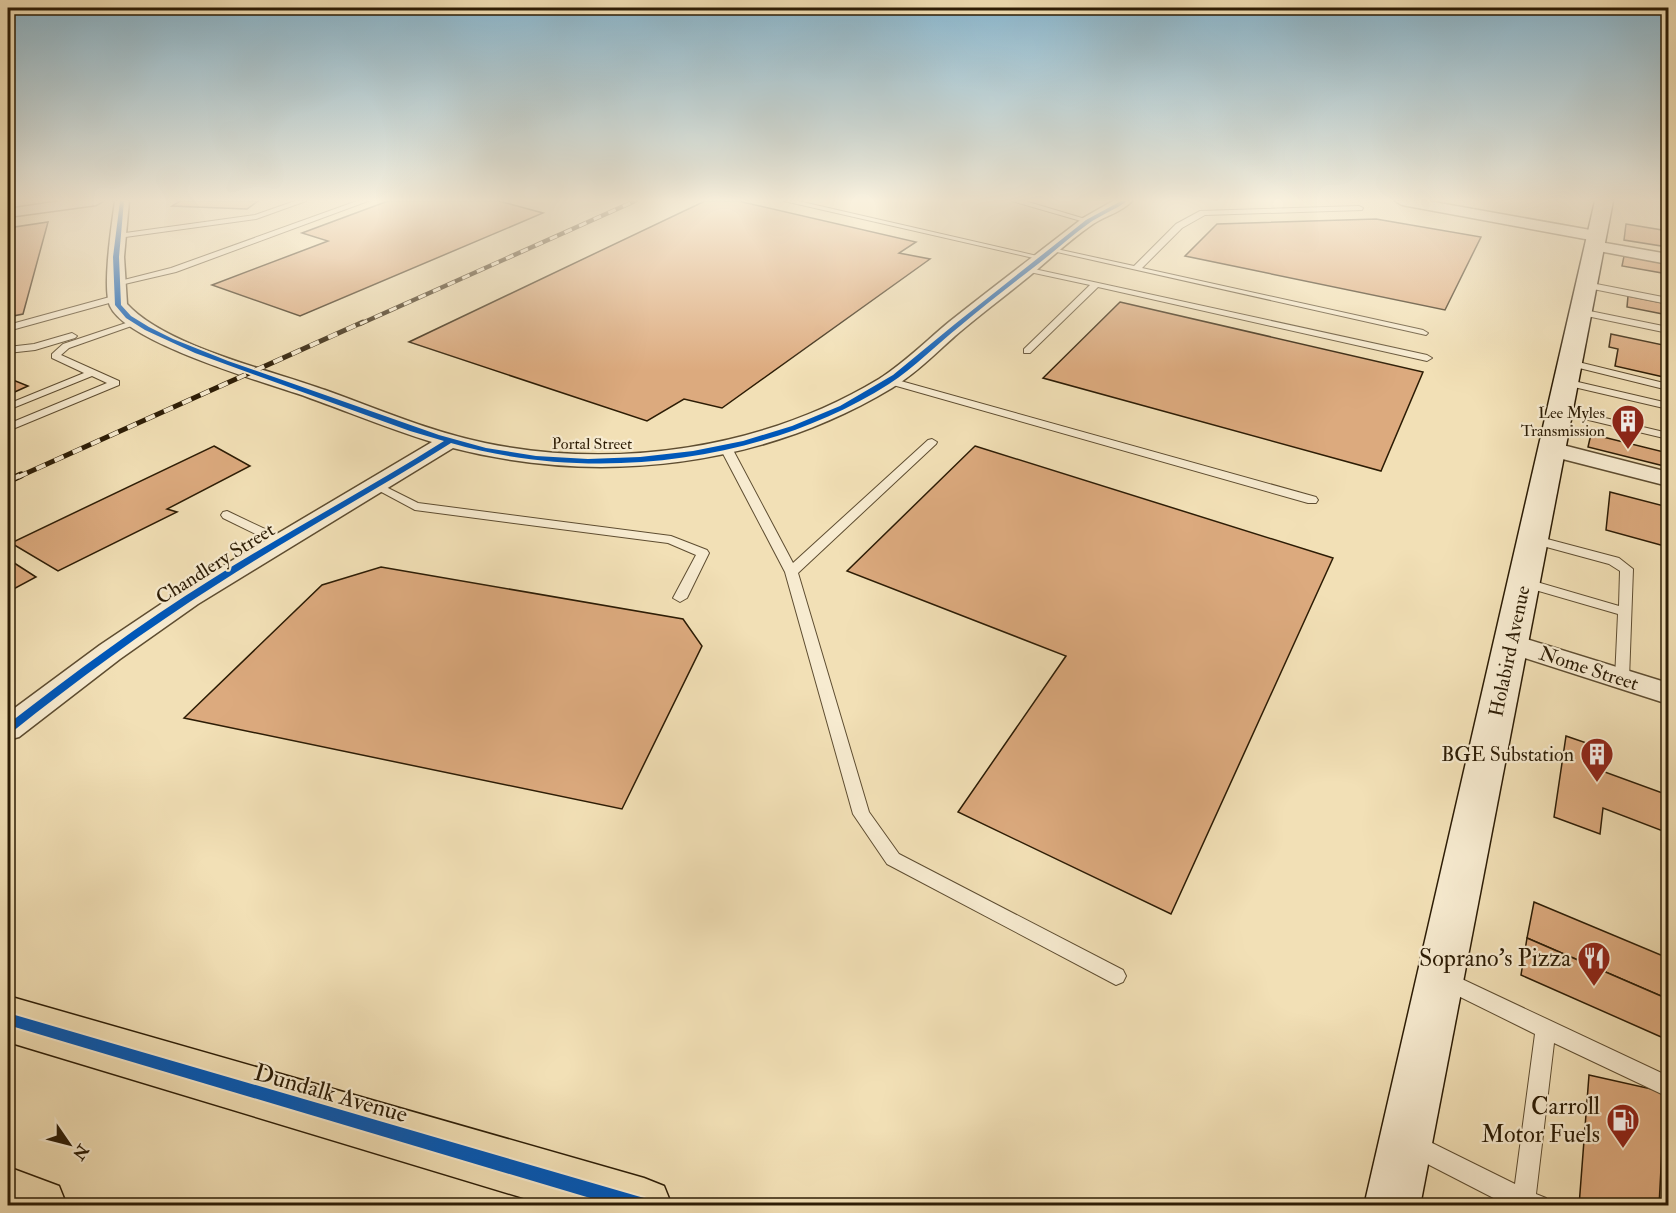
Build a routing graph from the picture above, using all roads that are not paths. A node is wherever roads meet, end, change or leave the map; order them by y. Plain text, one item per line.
1 (118, 258) edge
2 (207, 258) edge
3 (1035, 258) edge
4 (1147, 258) edge
5 (1592, 258) edge
6 (1041, 259) junction
7 (1136, 269) junction
8 (1587, 281) junction
9 (1096, 284) junction
10 (117, 290) junction
11 (1668, 292) edge
12 (1668, 301) edge
13 (1580, 312) junction
14 (131, 321) junction
15 (8, 328) edge
16 (1668, 330) edge
17 (1423, 333) dead end
18 (8, 350) edge
19 (1027, 351) dead end
20 (1427, 358) dead end
21 (92, 373) junction
22 (1567, 373) junction
23 (890, 381) junction
24 (1668, 387) edge
25 (1668, 406) edge
26 (8, 407) edge
27 (1559, 410) junction
28 (8, 428) edge
29 (1668, 436) edge
30 (451, 440) junction
31 (932, 442) dead end
32 (726, 448) junction
33 (1551, 449) junction
34 (1668, 479) edge
35 (378, 486) junction
36 (1312, 500) dead end
37 (226, 515) dead end
38 (1532, 539) junction
39 (282, 542) junction
40 (791, 572) junction
41 (1523, 582) junction
42 (680, 598) dead end
43 (1625, 612) junction
44 (1510, 643) junction
45 (1622, 679) junction
46 (1668, 694) edge
47 (8, 729) edge
48 (1116, 976) dead end
49 (1440, 978) junction
50 (8, 1019) edge
51 (1546, 1029) junction
52 (1668, 1087) edge
53 (1405, 1140) junction
54 (8, 1195) edge
55 (1531, 1203) edge
56 (39, 1206) edge
57 (644, 1206) edge
58 (1392, 1206) edge

1 - 10 street
2 - 10 lane
3 - 6 lane
4 - 7 lane
5 - 8 main road, Holabird Avenue
6 - 7 lane
6 - 9 lane
6 - 23 street, Portal Street
7 - 17 lane
8 - 11 lane
8 - 12 lane
8 - 13 main road, Holabird Avenue
9 - 19 lane
9 - 20 lane
10 - 14 street
10 - 15 lane
13 - 16 lane
13 - 22 main road, Holabird Avenue
14 - 18 lane
14 - 21 lane
14 - 30 street, Portal Street
21 - 26 lane
21 - 28 lane
22 - 24 lane
22 - 25 lane
22 - 27 main road, Holabird Avenue
23 - 32 street, Portal Street
23 - 36 lane
27 - 29 lane
27 - 33 main road, Holabird Avenue
30 - 32 street, Portal Street
30 - 35 street, Chandlery Street
31 - 40 lane
32 - 40 lane
33 - 34 street
33 - 38 main road, Holabird Avenue
35 - 39 street, Chandlery Street
35 - 42 lane
37 - 39 lane
38 - 41 main road, Holabird Avenue
38 - 43 lane
39 - 47 street, Chandlery Street
40 - 48 lane
41 - 43 lane
41 - 44 main road, Holabird Avenue
43 - 45 lane
44 - 45 street, Nome Street
44 - 49 main road, Holabird Avenue
45 - 46 street, Nome Street
49 - 51 lane
49 - 53 main road, Holabird Avenue
50 - 57 main road, Dundalk Avenue
51 - 52 lane
51 - 55 lane
53 - 55 lane
53 - 58 main road, Holabird Avenue
54 - 56 main road

